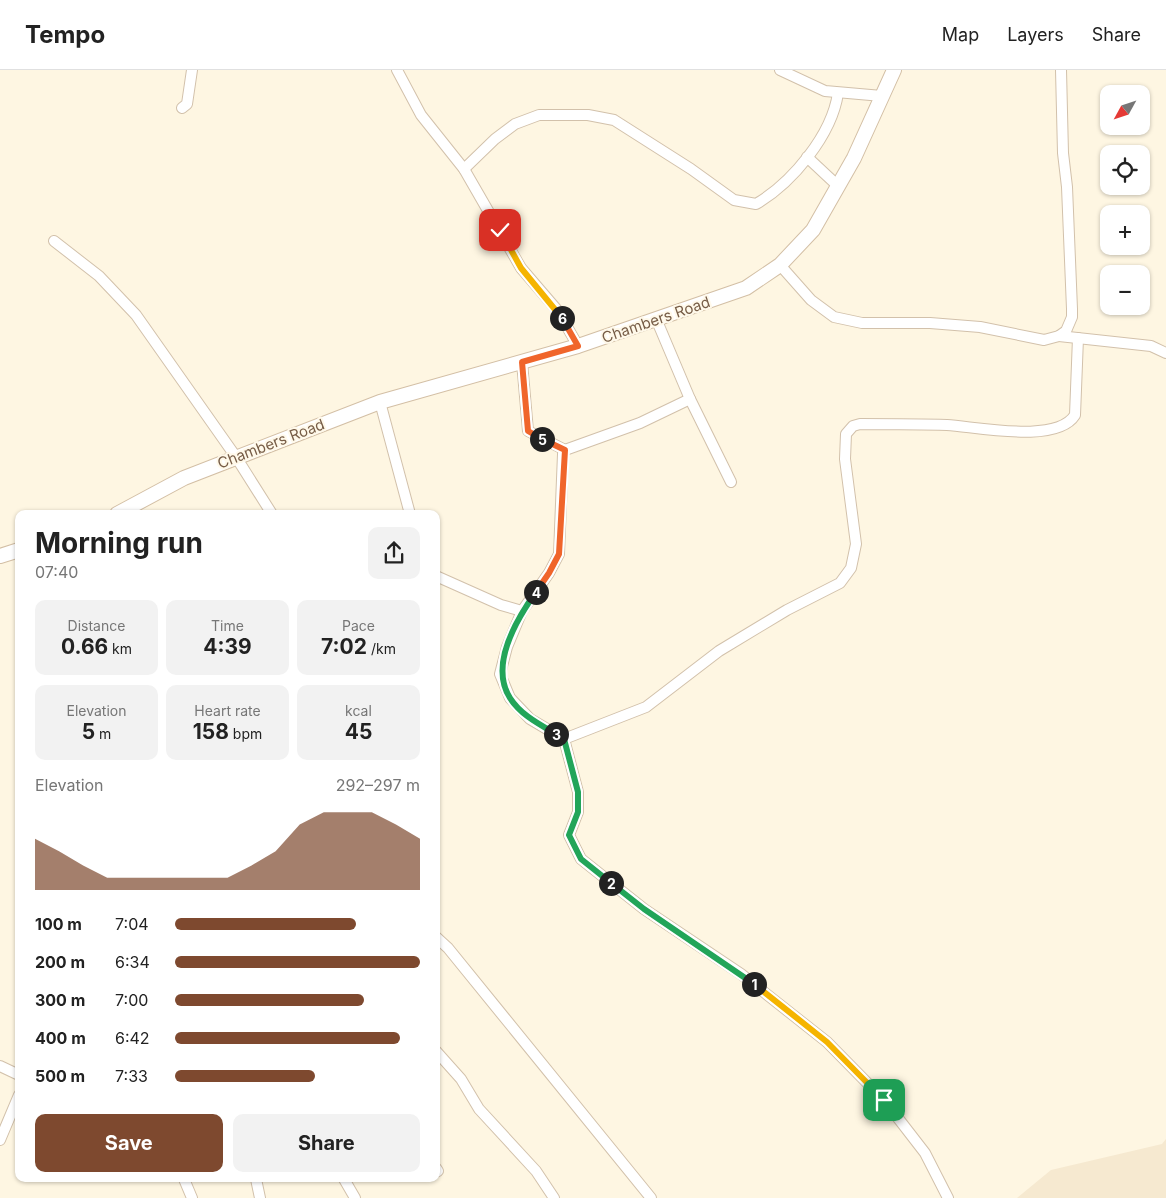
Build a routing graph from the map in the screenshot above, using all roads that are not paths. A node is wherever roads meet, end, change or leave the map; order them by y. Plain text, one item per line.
1 (192, 70) edge
2 (397, 70) edge
3 (780, 70) edge
4 (894, 70) edge
5 (1061, 70) edge
6 (838, 93) junction
7 (882, 96) junction
8 (182, 108) dead end
9 (806, 157) junction
10 (464, 169) junction
11 (838, 186) junction
12 (54, 241) dead end
13 (780, 265) junction
14 (657, 321) junction
15 (1059, 336) junction
16 (1078, 338) junction
17 (578, 346) junction
18 (1166, 353) edge
19 (522, 362) junction
20 (690, 399) junction
21 (380, 402) junction
22 (565, 450) junction
23 (236, 457) junction
24 (731, 482) dead end
25 (124, 510) edge
26 (269, 510) edge
27 (409, 510) edge
28 (15, 551) edge
29 (0, 556) edge
30 (440, 578) edge
31 (522, 611) junction
32 (564, 739) junction
33 (440, 941) edge
34 (440, 1055) edge
35 (0, 1066) edge
36 (15, 1073) edge
37 (15, 1104) edge
38 (0, 1140) edge
39 (185, 1182) edge
40 (257, 1182) edge
41 (346, 1182) edge
42 (192, 1198) edge
43 (260, 1198) edge
44 (355, 1198) edge
45 (554, 1198) edge
46 (651, 1198) edge
47 (948, 1198) edge

1 - 8 street
2 - 10 street
3 - 6 street
4 - 7 street, Chambers Road
5 - 15 street
6 - 7 street
6 - 9 street
7 - 11 street, Chambers Road
9 - 10 street
9 - 11 street
10 - 17 street
11 - 13 street, Chambers Road
12 - 23 street
13 - 14 street, Chambers Road
13 - 15 street
14 - 17 street, Chambers Road
14 - 20 street
15 - 16 street
16 - 18 street
16 - 32 street
17 - 19 street, Chambers Road
19 - 21 street, Chambers Road
19 - 22 street
20 - 22 street
20 - 24 street
21 - 23 street, Chambers Road
21 - 27 street
22 - 31 street
23 - 25 street, Chambers Road
23 - 26 street
28 - 29 street
30 - 31 street
31 - 32 street
32 - 47 street
33 - 46 street
34 - 45 street
35 - 36 street
37 - 38 street
39 - 42 street
40 - 43 street
41 - 44 street

